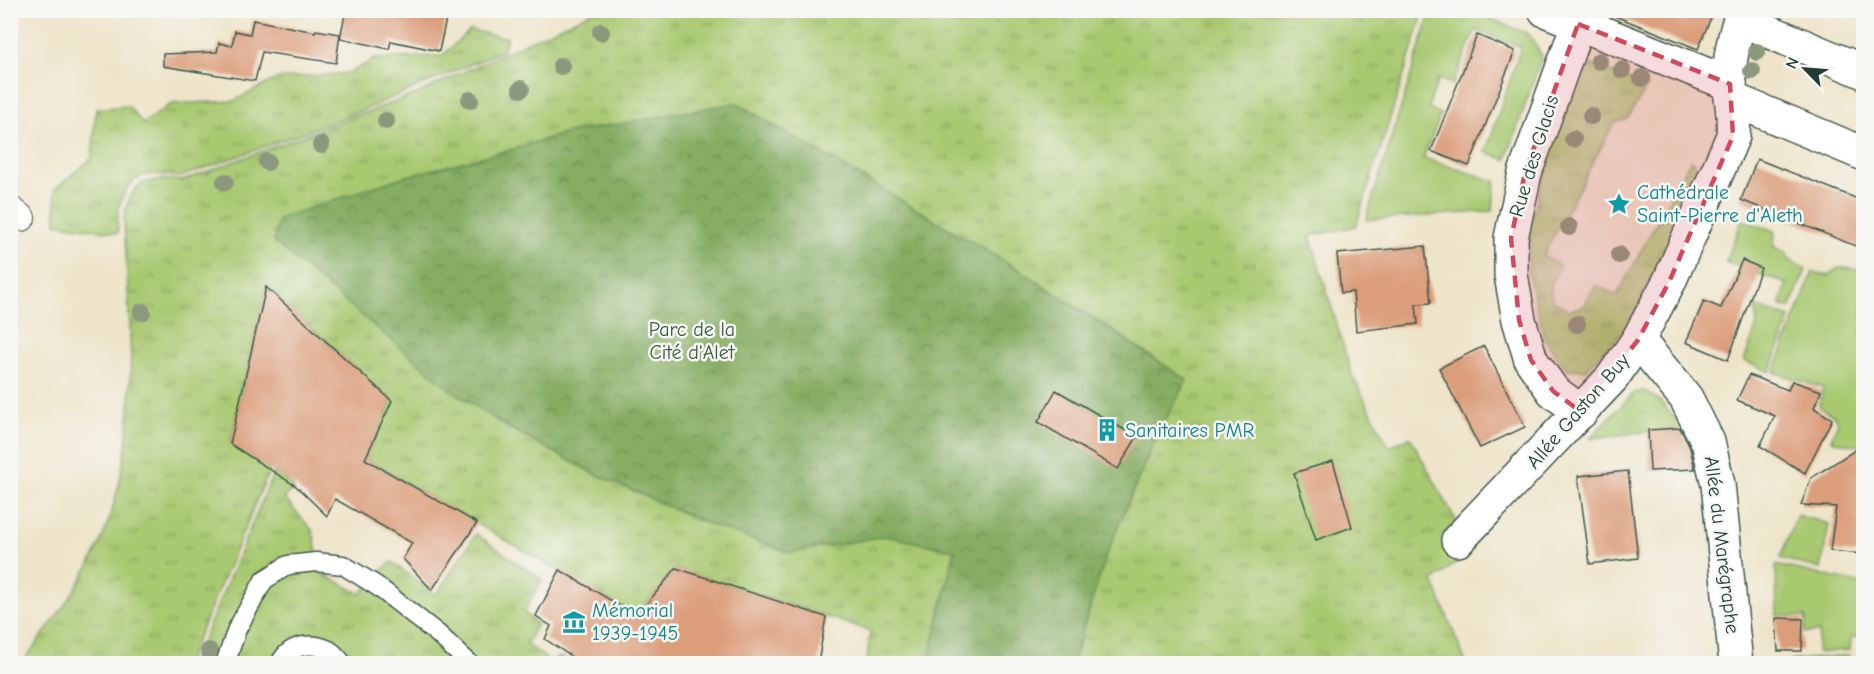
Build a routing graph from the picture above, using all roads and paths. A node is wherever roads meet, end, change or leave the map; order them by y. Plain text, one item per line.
1 (1545, 10) edge
2 (1742, 15) edge
3 (1578, 24) junction
4 (1863, 72) edge
5 (1731, 92) junction
6 (1863, 154) edge
7 (1638, 340) junction
8 (1581, 412) junction
9 (1458, 540) dead end
10 (225, 663) edge
11 (280, 663) edge
12 (343, 663) edge
13 (470, 663) edge
14 (1736, 663) edge

1 - 3 street
2 - 4 street
2 - 5 street, Allée Gaston Buy
3 - 5 street
3 - 8 street, Rue des Glacis
5 - 6 street
5 - 7 street, Allée Gaston Buy
7 - 8 street, Allée Gaston Buy
7 - 14 street, Allée du Marégraphe
8 - 9 street, Allée Gaston Buy
10 - 13 lane
11 - 12 lane

